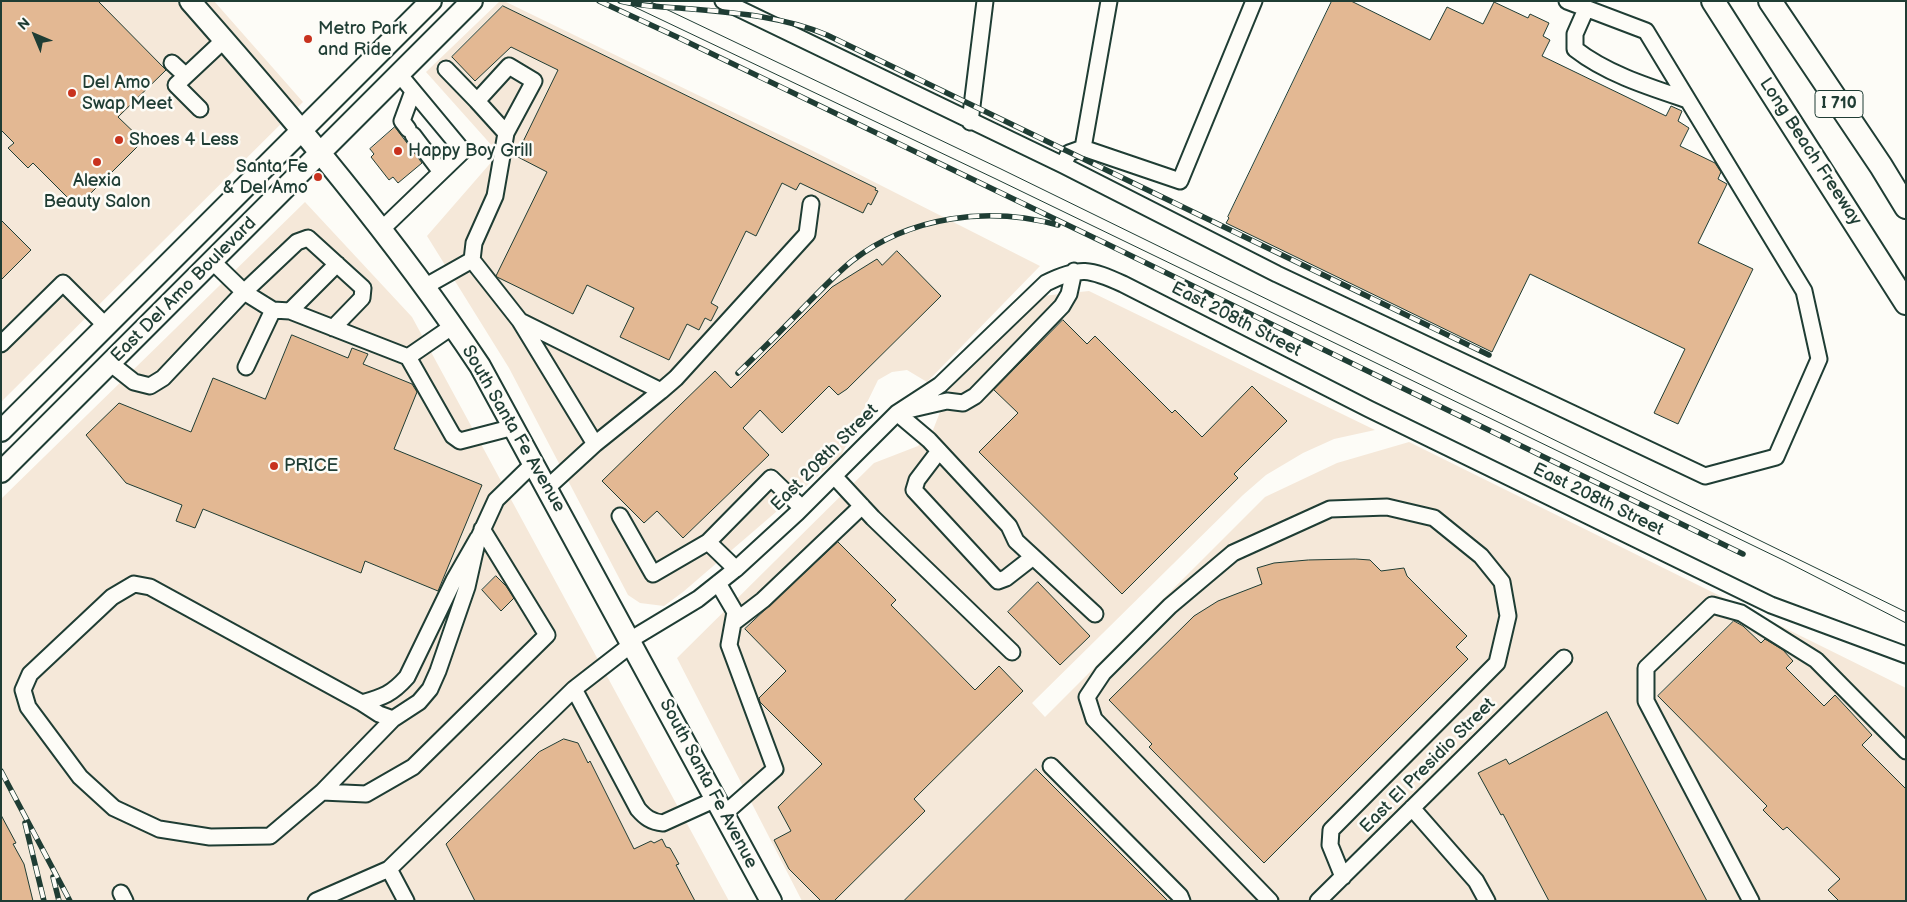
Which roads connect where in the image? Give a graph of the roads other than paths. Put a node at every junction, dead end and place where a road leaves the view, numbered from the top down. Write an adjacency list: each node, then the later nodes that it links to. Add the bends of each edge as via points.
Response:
1 (190, 1): 12 (main road, South Santa Fe Avenue)
2 (431, 1): 22 (main road, East Del Amo Boulevard)
3 (472, 1): 15 (main road, East Del Amo Boulevard)
4 (723, 1): 21 (street)
5 (985, 1): 21 (street)
6 (1109, 1): 24 (street)
7 (1254, 1): 24 (street, via 1180,182)
8 (1567, 1): 11 (street)
9 (1713, 1): 37 (highway, Long Beach Freeway / I 710)
10 (1770, 1): 29 (highway, I 710)
11 (1586, 8): 18 (street, via 1646,31); 18 (street, via 1575,34 1575,48 1589,60 1640,84)
12 (224, 40): 16 (street); 22 (main road, South Santa Fe Avenue)
13 (172, 64): 16 (street)
14 (446, 69): 19 (street)
15 (399, 74): 17 (street); 25 (main road, East Del Amo Boulevard)
16 (185, 75): 20 (street, via 176,85)
17 (413, 91): 27 (street, via 402,121); 27 (street, via 463,152)
18 (1688, 100): 26 (street, via 1804,292 1819,360 1776,457 1705,476 1277,274)
19 (477, 101): 23 (street); 23 (street, via 509,66 534,81)
20 (200, 109)
21 (970, 122): 26 (street)
22 (301, 131): 25 (main road, South Santa Fe Avenue); 41 (main road, East Del Amo Boulevard)
23 (506, 133): 31 (street, via 495,196 474,243)
24 (1083, 148): 26 (street, via 1069,153)
25 (320, 153): 30 (main road, South Santa Fe Avenue); 32 (main road, East Del Amo Boulevard)
26 (1063, 165)
27 (441, 172): 30 (street)
28 (811, 204): 48 (street, via 807,234)
29 (1906, 207)
30 (382, 229): 35 (main road, South Santa Fe Avenue)
31 (472, 260): 35 (street); 40 (street)
32 (212, 262): 36 (street); 46 (main road, East Del Amo Boulevard)
33 (337, 264): 36 (street, via 308,238 297,242); 39 (street); 43 (street, via 363,288 362,298)
34 (1074, 271): 49 (street, East 208th Street, via 1046,283 940,385); 49 (street, via 1069,294 1062,306 975,396 962,403 947,401); 70 (street, East 208th Street, via 1100,273 1369,409 1771,604)
35 (426, 286): 42 (main road, South Santa Fe Avenue)
36 (244, 292): 38 (street); 46 (street, via 163,378 150,386 134,382)
37 (1906, 303)
38 (273, 310): 39 (street); 47 (street)
39 (290, 311): 43 (street)
40 (520, 321): 48 (street); 52 (street)
41 (106, 326): 44 (street, via 63,283); 50 (main road, East Del Amo Boulevard)
42 (454, 326): 45 (street); 51 (main road, South Santa Fe Avenue)
43 (333, 328): 45 (street)
44 (1, 344)
45 (408, 357): 51 (street, via 453,436 460,441)
46 (110, 363): 55 (main road, East Del Amo Boulevard)
47 (246, 367)
48 (661, 391): 52 (street)
49 (897, 413): 53 (street); 56 (street, East 208th Street)
50 (4, 422)
51 (514, 427): 54 (main road, South Santa Fe Avenue)
52 (594, 444): 57 (street)
53 (939, 451): 63 (street, via 1009,526 1016,541); 63 (street, via 917,480 914,490 998,581)
54 (534, 463): 57 (main road, South Santa Fe Avenue); 61 (street, via 496,500)
55 (1, 472)
56 (834, 476): 58 (street); 59 (street, East 208th Street)
57 (547, 488): 68 (main road, South Santa Fe Avenue)
58 (862, 506): 67 (street, via 763,600); 69 (street)
59 (802, 508): 62 (street, via 771,478); 64 (street, East 208th Street)
60 (620, 516): 62 (street, via 653,574)
61 (480, 534): 73 (street, via 407,677 396,690); 74 (street, via 467,587 430,690 420,702); 77 (street, via 546,635 413,767 366,794)
62 (708, 542): 64 (street)
63 (1033, 556): 66 (street)
64 (736, 569): 65 (street, East 208th Street)
65 (718, 583): 67 (street, via 735,612); 68 (street, East 208th Street)
66 (1095, 614)
67 (733, 623): 78 (street, via 729,645 775,769)
68 (631, 642): 72 (street, East 208th Street); 78 (main road, South Santa Fe Avenue)
69 (1012, 652)
70 (1906, 655)
71 (1564, 658): 79 (street, East El Presidio Street)
72 (574, 689): 78 (street, via 638,809 648,819 663,823); 80 (street, East 208th Street)
73 (362, 703): 74 (street); 77 (street, via 150,587 134,584 112,598 30,674 23,690 28,707 80,777 114,808 159,829 210,836 270,836)
74 (393, 719): 77 (street)
75 (1906, 751): 90 (street, via 1816,660 1741,613 1712,605 1646,668 1646,701)
76 (1051, 766): 86 (street)
77 (322, 792)
78 (720, 806): 85 (main road, South Santa Fe Avenue)
79 (1412, 808): 81 (street, East El Presidio Street); 89 (street, via 1476,881)
80 (389, 869): 82 (street); 84 (street)
81 (1343, 877): 87 (street, via 1330,845 1331,830 1497,663 1508,616 1502,582 1481,556 1434,518 1387,507 1330,509 1233,553 1170,606 1103,673 1087,697 1094,718); 88 (street, East El Presidio Street)
82 (344, 895): 83 (street)
83 (316, 901)
84 (406, 901)
85 (771, 901)
86 (1182, 901)
87 (1270, 901)
88 (1318, 901)
89 (1487, 901)
90 (1751, 901)

